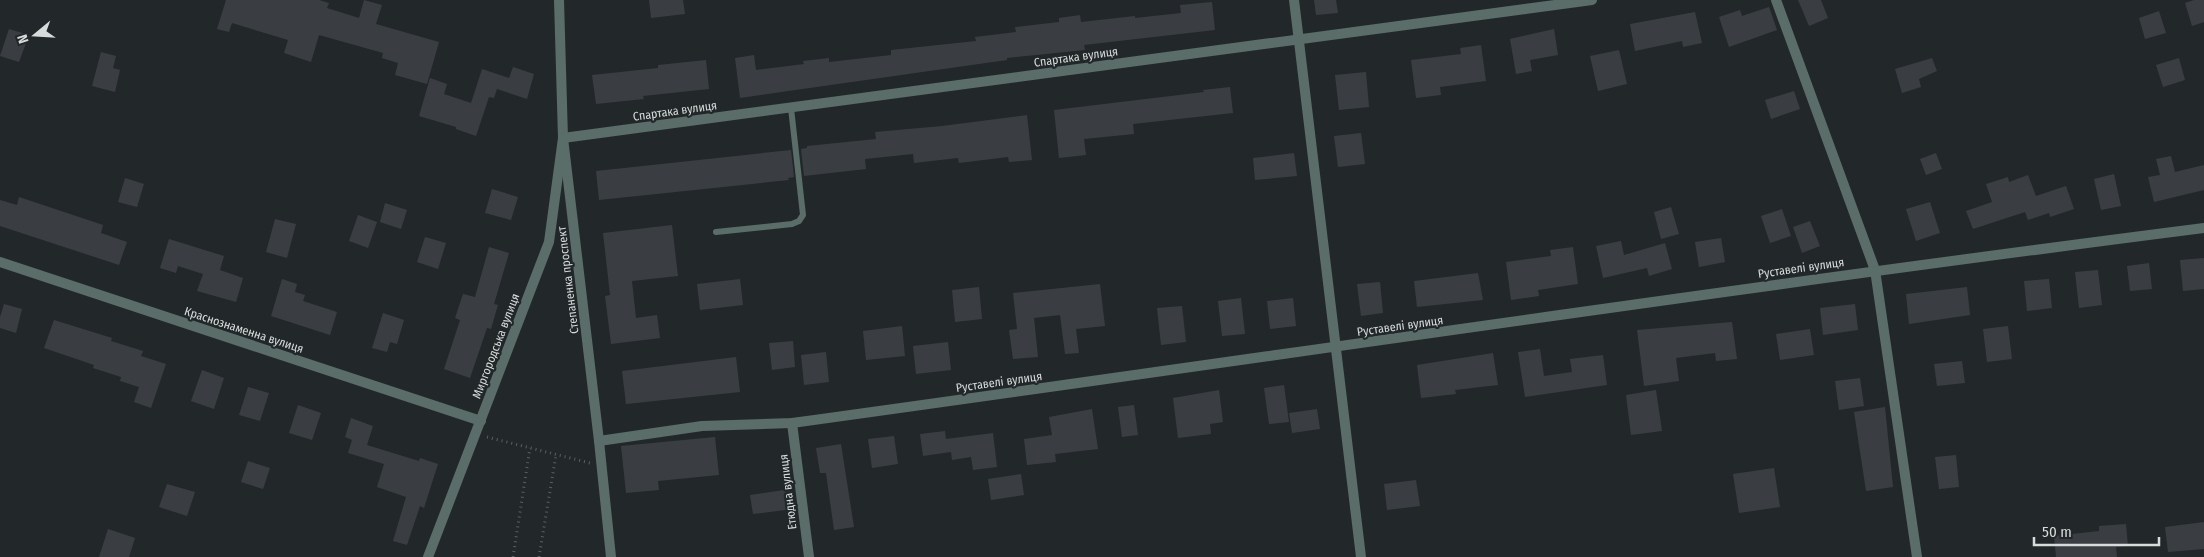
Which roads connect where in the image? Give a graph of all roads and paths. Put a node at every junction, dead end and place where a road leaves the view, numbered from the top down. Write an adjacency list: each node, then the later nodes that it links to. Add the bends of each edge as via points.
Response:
1 (560, 0): 7 (street, Степаненка проспект)
2 (1294, 0): 5 (street)
3 (1592, 0): 5 (street, Спартака вулиця)
4 (1776, 0): 11 (street)
5 (1298, 40): 6 (street, Спартака вулиця); 12 (street)
6 (791, 108): 7 (street, Спартака вулиця); 9 (lane, via 803,215 792,224)
7 (563, 138): 13 (street, Миргородська вулиця, via 549,242); 16 (street, Степаненка проспект)
8 (2204, 228): 11 (street, Руставелі вулиця)
9 (716, 232)
10 (0, 262): 13 (street, Краснознаменна вулиця)
11 (1875, 270): 12 (street, Руставелі вулиця); 26 (street)
12 (1335, 348): 14 (street, Руставелі вулиця); 25 (street)
13 (480, 421): 15 (street, Миргородська вулиця)
14 (792, 423): 16 (street, Руставелі вулиця, via 702,426); 24 (street, Етюдна вулиця)
15 (476, 434): 17 (path); 20 (street, Миргородська вулиця)
16 (599, 441): 19 (street, Степаненка проспект)
17 (530, 448): 18 (path); 21 (path)
18 (556, 455): 19 (path); 22 (path)
19 (602, 467): 23 (street, Степаненка проспект)
20 (428, 557)
21 (513, 557)
22 (539, 557)
23 (611, 557)
24 (808, 557)
25 (1360, 557)
26 (1917, 557)

